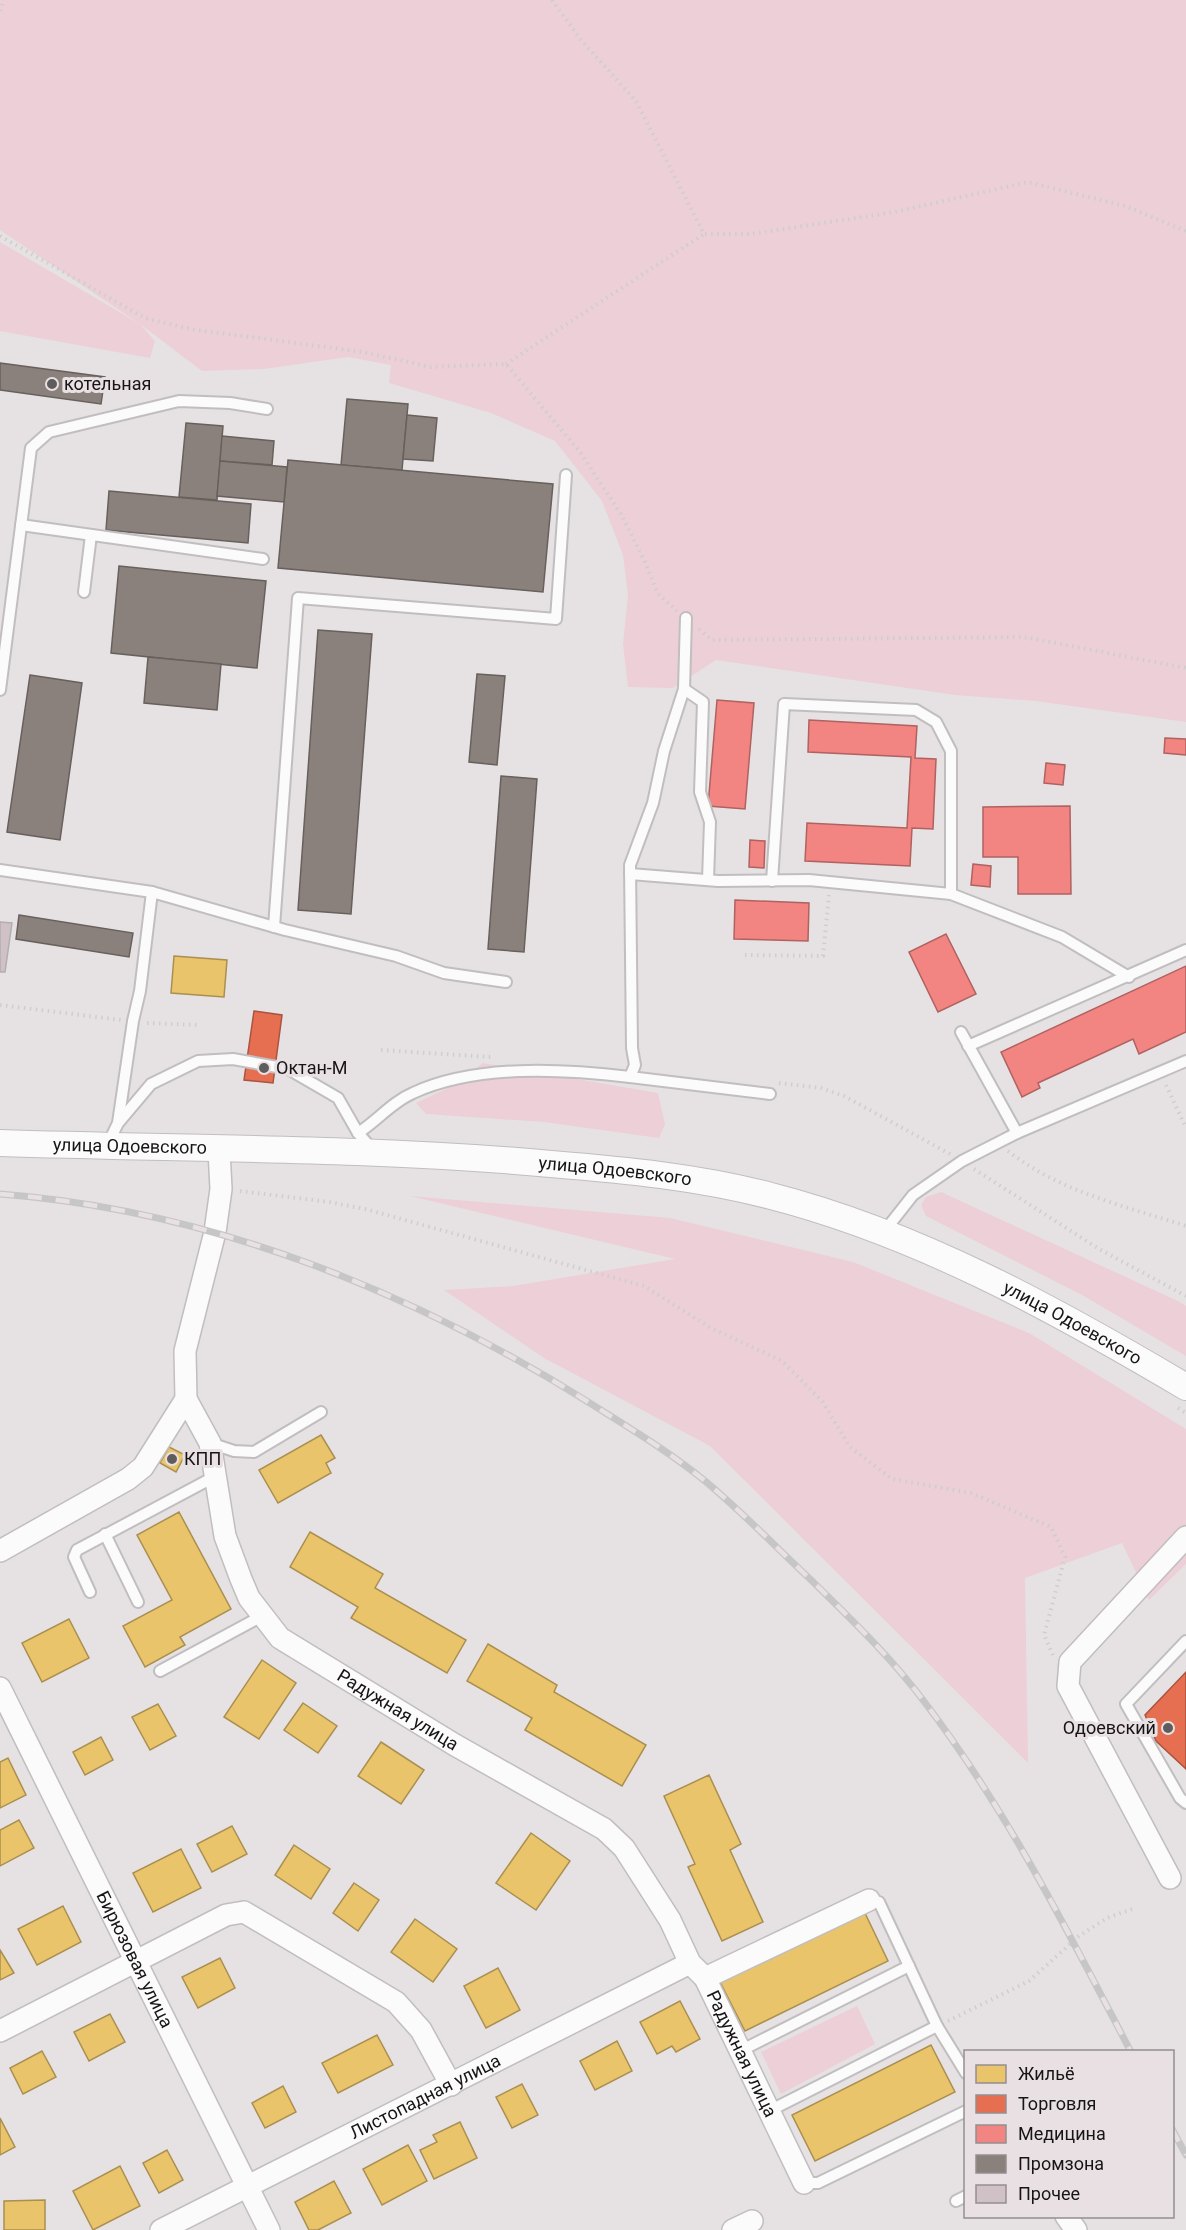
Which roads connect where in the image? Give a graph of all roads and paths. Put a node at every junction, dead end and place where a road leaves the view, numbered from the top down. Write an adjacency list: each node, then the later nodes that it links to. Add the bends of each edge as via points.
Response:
1 (4, 0): 3 (path)
2 (552, 0): 5 (path, via 636,101)
3 (0, 11)
4 (1186, 231): 5 (path, via 1125,206 1028,182 895,212 751,234)
5 (704, 234): 7 (path)
6 (0, 236): 7 (path, via 145,318 190,329 363,352 431,367)
7 (506, 364): 14 (path, via 580,452 621,514 658,594)
8 (267, 409): 10 (lane, via 179,401 49,432 31,448)
9 (566, 475): 25 (lane, via 556,619 298,598)
10 (21, 525): 11 (lane); 17 (lane)
11 (91, 535): 12 (lane); 13 (lane)
12 (263, 559)
13 (84, 592)
14 (686, 618): 15 (path, via 712,640 1024,637); 16 (lane)
15 (1186, 668)
16 (684, 689): 19 (lane); 20 (lane, via 703,702 700,792 710,822)
17 (0, 690)
18 (0, 870): 23 (lane)
19 (630, 874): 20 (lane); 39 (lane, via 635,1065)
20 (708, 880): 21 (lane)
21 (772, 881): 22 (lane); 24 (lane, via 784,704 916,710 936,722 951,751)
22 (830, 882): 24 (lane); 27 (path, via 823,956)
23 (152, 892): 25 (lane); 31 (lane)
24 (951, 894): 28 (lane, via 1062,937)
25 (274, 927): 29 (lane, via 396,956 444,974)
26 (1186, 950): 28 (lane)
27 (745, 955)
28 (1129, 977): 34 (lane)
29 (506, 982)
30 (0, 1005): 31 (path)
31 (133, 1021): 32 (path); 41 (lane)
32 (199, 1025)
33 (960, 1032): 34 (lane)
34 (968, 1046): 44 (lane)
35 (381, 1050): 36 (path)
36 (496, 1057)
37 (1186, 1061): 38 (lane)
38 (1160, 1070): 42 (path); 44 (lane)
39 (630, 1077): 40 (lane); 43 (lane, via 586,1072 495,1073 450,1078 395,1103)
40 (772, 1088): 50 (path, via 821,1088 844,1096)
41 (118, 1123): 43 (lane, via 151,1084 198,1061 233,1059 288,1069 338,1098); 47 (lane)
42 (1186, 1128)
43 (358, 1133): 49 (lane)
44 (1017, 1133): 46 (lane)
45 (0, 1143): 47 (street, улица Одоевского)
46 (998, 1144): 50 (lane); 52 (path, via 1033,1171 1075,1190)
47 (107, 1146): 48 (street, улица Одоевского)
48 (219, 1150): 49 (street, улица Одоевского); 51 (street)
49 (376, 1152): 53 (street, улица Одоевского, via 479,1157 709,1183 771,1196)
50 (962, 1161): 53 (lane, via 913,1195); 54 (path, via 1099,1249)
51 (221, 1189): 56 (street, via 215,1232 185,1352); 69 (path, via 365,1209 644,1287 711,1328 782,1361 822,1401 850,1447 892,1479 971,1493 1051,1527 1065,1557 1044,1635)
52 (1186, 1226)
53 (883, 1234): 55 (street, улица Одоевского, via 923,1248 1016,1292 1109,1342)
54 (1186, 1296)
55 (1181, 1397): 58 (path)
56 (186, 1399): 59 (street, Радужная улица); 63 (street, via 143,1467)
57 (321, 1412): 59 (lane, via 254,1452 234,1451)
58 (1186, 1413)
59 (210, 1443): 60 (street, Радужная улица)
60 (214, 1477): 61 (lane); 66 (street, Радужная улица, via 225,1536 249,1598)
61 (105, 1534): 64 (lane, via 77,1550 74,1557); 65 (lane)
62 (1186, 1537): 69 (street, via 1070,1662)
63 (0, 1551)
64 (90, 1592)
65 (138, 1602)
66 (262, 1616): 68 (lane); 76 (street, Радужная улица, via 280,1638 604,1829 624,1848 670,1920)
67 (1186, 1641): 71 (lane, via 1126,1704)
68 (160, 1671)
69 (1068, 1686): 72 (street)
70 (0, 1689): 75 (street, Бирюзовая улица)
71 (1186, 1803)
72 (1170, 1878)
73 (869, 1900): 77 (lane, via 879,1902); 78 (street)
74 (1135, 1908): 79 (path, via 1107,1918 1079,1935 1029,1981)
75 (135, 1962): 80 (street); 83 (street, via 226,1915 244,1912 396,2002 421,2030); 87 (street, Бирюзовая улица)
76 (690, 1963): 78 (street, Радужная улица); 83 (street, Листопадная улица)
77 (909, 1966): 79 (lane); 81 (lane)
78 (705, 1978): 81 (street, Радужная улица)
79 (937, 2026): 82 (lane); 84 (lane)
80 (0, 2031)
81 (740, 2051): 84 (street, Радужная улица)
82 (964, 2070)
83 (451, 2085): 87 (street, Листопадная улица)
84 (769, 2111): 86 (street, Радужная улица)
85 (964, 2111): 86 (lane, via 818,2182)
86 (804, 2183)
87 (248, 2187): 90 (street, Листопадная улица); 91 (street, Бирюзовая улица)
88 (1067, 2218): 93 (street)
89 (752, 2221): 92 (street)
90 (161, 2230)
91 (269, 2230)
92 (733, 2230)
93 (1076, 2230)

